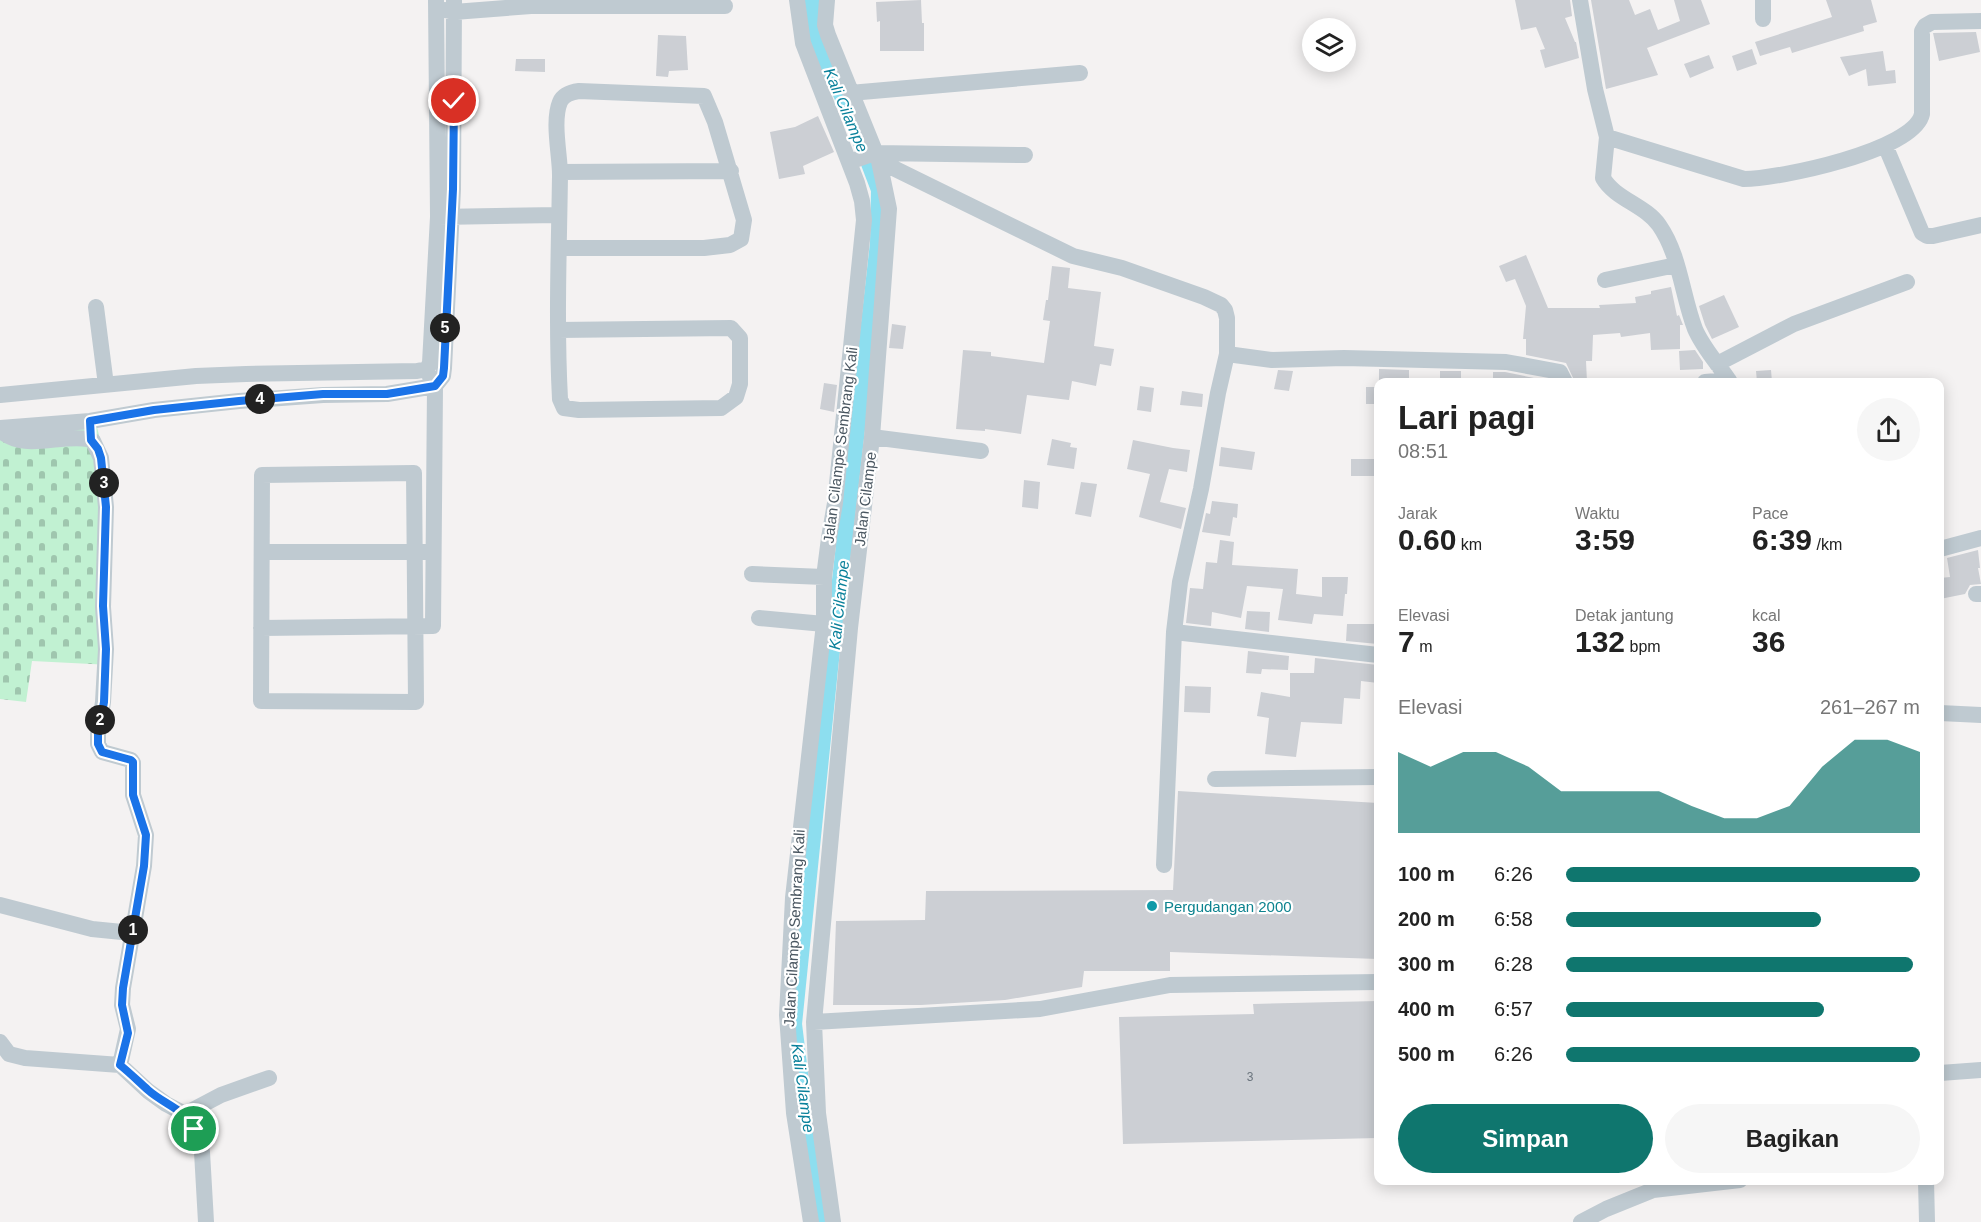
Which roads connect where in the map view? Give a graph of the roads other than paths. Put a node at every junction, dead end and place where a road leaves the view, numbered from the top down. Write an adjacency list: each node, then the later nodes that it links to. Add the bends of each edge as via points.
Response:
1 (797, 0): 16 (street, Jalan Cilampe Sembrang Kali, via 803,43)
2 (827, 0): 11 (street, Jalan Cilampe, via 825,25)
3 (1580, 0): 12 (street)
4 (1763, 0): 8 (street)
5 (436, 4): 6 (street); 20 (street)
6 (454, 6): 7 (street); 20 (street, via 453,189)
7 (725, 6)
8 (1763, 19)
9 (1981, 21): 13 (street, via 1932,22 1925,26 1920,120)
10 (1080, 73): 11 (street)
11 (850, 93): 15 (street, Jalan Cilampe)
12 (1607, 137): 13 (street, via 1744,179 1819,168); 23 (street, via 1603,178 1659,224)
13 (1885, 145): 21 (street, via 1922,233 1933,236)
14 (1026, 155): 15 (street)
15 (877, 157): 16 (street); 28 (street, via 1073,256 1122,268 1221,305 1227,318); 38 (street, Jalan Cilampe, via 889,209)
16 (849, 162): 47 (street, Jalan Cilampe Sembrang Kali, via 864,220)
17 (731, 171): 18 (street); 18 (street, via 704,96 579,91 562,99 557,115); 22 (street, via 744,220 741,239 730,244 704,248)
18 (560, 172): 19 (street)
19 (559, 215): 20 (street); 22 (street)
20 (444, 218): 30 (street); 34 (street, via 444,368)
21 (1981, 225)
22 (559, 248): 27 (street)
23 (1676, 265): 24 (street); 29 (street, via 1696,332)
24 (1605, 280)
25 (1907, 282): 29 (street, via 1794,324)
26 (96, 307): 33 (street)
27 (558, 330): 27 (street, via 731,328 740,338 740,384 736,397 721,408 568,410 560,399)
28 (1227, 354): 31 (street, via 1272,360 1506,362 1560,372); 52 (street, via 1180,582)
29 (1717, 364): 32 (street)
30 (427, 369): 33 (street, via 246,374); 34 (street)
31 (1563, 378)
32 (1727, 378)
33 (106, 385): 35 (street)
34 (435, 386): 36 (street, via 387,394 323,394 239,401); 45 (street)
35 (0, 395)
36 (90, 421): 37 (street); 39 (street)
37 (0, 429): 39 (street, via 8,437 23,441)
38 (872, 437): 40 (street); 62 (street, Jalan Cilampe, via 850,628)
39 (91, 440): 60 (street, via 101,458 106,507 106,649 98,744 102,752 133,762 133,795 146,835)
40 (981, 451)
41 (1981, 538): 42 (street)
42 (1944, 548)
43 (262, 552): 44 (street); 44 (street, via 262,475 414,473); 50 (street)
44 (415, 552): 45 (street); 51 (street)
45 (432, 552): 51 (street, via 433,626)
46 (752, 574): 47 (street)
47 (824, 577): 49 (street, Jalan Cilampe Sembrang Kali)
48 (759, 618): 49 (street)
49 (824, 624): 72 (street, Jalan Cilampe Sembrang Kali, via 793,898 787,1015 794,1113)
50 (261, 627): 51 (street); 51 (street, via 261,701 416,702)
51 (415, 627)
52 (1174, 632): 53 (street); 58 (street)
53 (1374, 655)
54 (1944, 713): 55 (street)
55 (1981, 715)
56 (1374, 777): 57 (street)
57 (1215, 779)
58 (1164, 865)
59 (0, 905): 60 (street, via 92,929)
60 (132, 933): 64 (street, via 122,1005 128,1033)
61 (1374, 982): 62 (street, via 1170,985 1040,1009)
62 (814, 1022): 73 (street, Jalan Cilampe, via 818,1113)
63 (0, 1042): 64 (street, via 9,1054 25,1058)
64 (120, 1065): 68 (street, via 148,1091)
65 (1981, 1070): 66 (street)
66 (1944, 1072)
67 (269, 1078): 68 (street, via 221,1095)
68 (185, 1114): 71 (street, via 202,1152)
69 (1695, 1185): 74 (street, via 1653,1190)
70 (1926, 1185): 75 (street)
71 (206, 1222)
72 (811, 1222)
73 (833, 1222)
74 (1581, 1222)
75 (1927, 1222)

